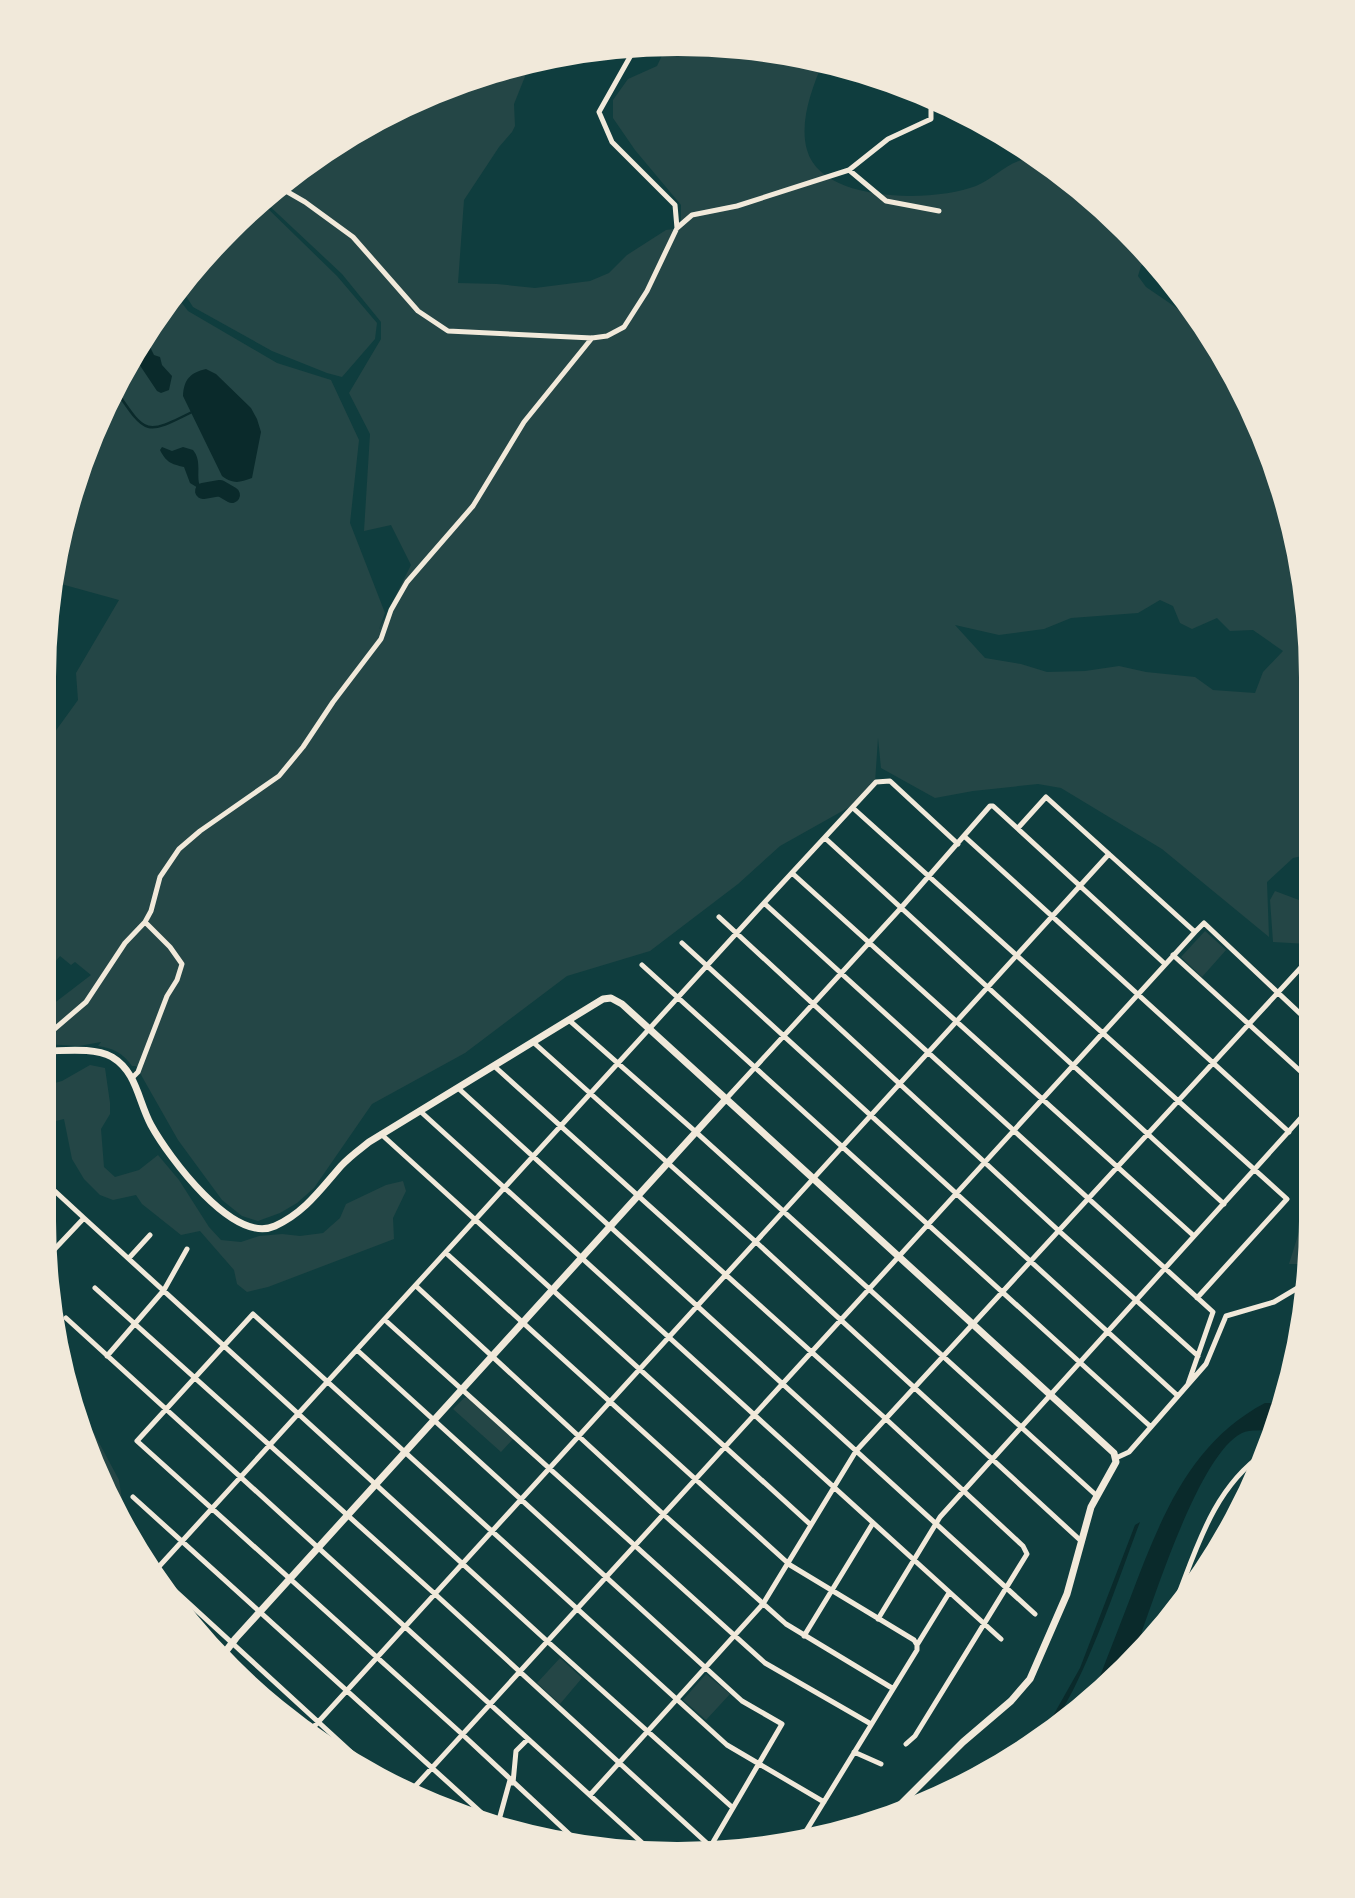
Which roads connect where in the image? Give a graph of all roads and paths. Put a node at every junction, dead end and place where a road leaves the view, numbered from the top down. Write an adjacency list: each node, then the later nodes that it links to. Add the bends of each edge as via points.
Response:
1 (630, 58): 6 (street, via 599,112 612,142 675,205)
2 (931, 110): 3 (street, via 931,119 888,139)
3 (849, 170): 5 (street, via 886,201); 6 (street, via 737,206 692,215)
4 (289, 193): 7 (street, via 353,237 418,311 448,331)
5 (939, 211)
6 (677, 229): 7 (street, via 624,327)
7 (592, 338): 21 (street, via 524,422 473,506 407,582 381,639 303,747 279,776 179,849 160,877)
8 (853, 808): 11 (street); 12 (street, via 876,782 890,781); 15 (street)
9 (1018, 828): 10 (street, via 990,806); 13 (street, via 1046,797); 16 (street)
10 (964, 836): 12 (street); 20 (street)
11 (825, 838): 14 (street); 18 (street)
12 (958, 844): 15 (street)
13 (1109, 854): 16 (street); 22 (street)
14 (792, 873): 17 (street); 24 (street)
15 (930, 875): 18 (street); 26 (street)
16 (1081, 885): 20 (street); 28 (street)
17 (764, 903): 23 (street); 32 (street)
18 (900, 909): 24 (street); 33 (street)
19 (719, 917): 23 (street)
20 (1052, 917): 26 (street); 35 (street)
21 (145, 922): 42 (street, via 125,943 86,1002); 55 (street, via 182,964)
22 (1195, 932): 27 (street); 34 (street, via 1204,923)
23 (736, 934): 30 (street); 37 (street)
24 (870, 942): 32 (street); 40 (street)
25 (682, 943): 30 (street)
26 (1017, 955): 33 (street); 44 (street)
27 (1173, 955): 28 (street); 41 (street)
28 (1165, 964): 35 (street)
29 (642, 965): 36 (street)
30 (708, 966): 36 (street); 45 (street)
31 (1299, 970): 34 (street)
32 (841, 974): 37 (street); 48 (street)
33 (987, 988): 40 (street); 52 (street)
34 (1278, 992): 38 (street); 41 (street)
35 (1136, 995): 44 (street); 49 (street)
36 (679, 997): 43 (street); 53 (street)
37 (812, 1005): 45 (street); 56 (street)
38 (1299, 1012)
39 (569, 1020): 43 (street, via 611,998); 46 (street); 50 (street)
40 (957, 1021): 48 (street); 59 (street)
41 (1249, 1023): 49 (street); 54 (street)
42 (56, 1028)
43 (650, 1030): 50 (street); 60 (street)
44 (1103, 1032): 52 (street); 61 (street)
45 (784, 1035): 53 (street); 63 (street)
46 (533, 1042): 51 (street); 58 (street)
47 (56, 1051): 55 (street, via 110,1056)
48 (928, 1053): 56 (street); 66 (street)
49 (1212, 1063): 61 (street); 68 (street)
50 (618, 1064): 58 (street); 67 (street)
51 (494, 1066): 57 (street); 65 (street)
52 (1072, 1066): 59 (street); 70 (street)
53 (755, 1067): 60 (street); 71 (street)
54 (1299, 1070)
55 (132, 1078): 69 (street, via 162,1145 231,1219 249,1227 271,1228 291,1218 343,1164)
56 (900, 1083): 63 (street); 73 (street)
57 (458, 1088): 62 (street); 72 (street)
58 (591, 1094): 65 (street); 74 (street)
59 (1041, 1099): 66 (street); 75 (street)
60 (725, 1100): 67 (street); 77 (street)
61 (1177, 1101): 70 (street); 76 (street)
62 (420, 1111): 69 (street); 78 (street)
63 (871, 1115): 71 (street); 80 (street)
64 (1299, 1120): 68 (street)
65 (561, 1126): 72 (street); 81 (street)
66 (1012, 1130): 73 (street); 82 (street)
67 (696, 1132): 74 (street); 84 (street)
68 (1289, 1132): 76 (street)
69 (381, 1134): 86 (street)
70 (1147, 1134): 75 (street); 83 (street)
71 (842, 1147): 77 (street); 87 (street)
72 (534, 1157): 78 (street); 88 (street)
73 (984, 1161): 80 (street); 89 (street)
74 (667, 1164): 81 (street); 92 (street)
75 (1116, 1168): 82 (street); 91 (street)
76 (1255, 1170): 83 (street); 109 (street, via 1287,1199)
77 (813, 1179): 84 (street); 96 (street)
78 (506, 1188): 86 (street); 98 (street)
79 (56, 1192): 85 (street)
80 (956, 1192): 87 (street); 99 (street)
81 (638, 1195): 88 (street); 101 (street)
82 (1088, 1199): 89 (street); 100 (street)
83 (1224, 1203): 91 (street)
84 (783, 1213): 92 (street); 107 (street)
85 (84, 1217): 93 (street); 97 (street)
86 (475, 1221): 95 (street); 106 (street)
87 (926, 1225): 96 (street); 108 (street)
88 (610, 1227): 98 (street); 111 (street)
89 (1059, 1231): 99 (street); 110 (street)
90 (150, 1235): 97 (street)
91 (1194, 1236): 100 (street)
92 (756, 1242): 101 (street); 113 (street)
93 (57, 1247)
94 (187, 1249): 105 (street)
95 (446, 1253): 102 (street); 115 (street)
96 (898, 1256): 107 (street); 117 (street)
97 (129, 1258): 105 (street)
98 (582, 1258): 106 (street); 119 (street)
99 (1031, 1261): 108 (street); 118 (street)
100 (1164, 1269): 109 (street); 110 (street)
101 (726, 1275): 111 (street); 122 (street)
102 (416, 1286): 114 (street); 124 (street)
103 (95, 1289): 116 (street)
104 (1295, 1289): 132 (street, via 1274,1302 1226,1316 1206,1364)
105 (164, 1290): 116 (street); 120 (street)
106 (552, 1290): 115 (street); 128 (street)
107 (867, 1290): 113 (street); 126 (street)
108 (1002, 1293): 117 (street); 127 (street)
109 (1197, 1298): 125 (street, via 1213,1312)
110 (1136, 1300): 118 (street); 125 (street)
111 (697, 1306): 119 (street); 131 (street)
112 (66, 1318): 123 (street)
113 (840, 1319): 122 (street); 133 (street)
114 (385, 1320): 121 (street); 134 (street)
115 (522, 1323): 124 (street); 137 (street)
116 (135, 1324): 123 (street); 129 (street)
117 (972, 1325): 126 (street); 135 (street)
118 (1107, 1331): 127 (street); 136 (street)
119 (669, 1337): 128 (street); 139 (street)
120 (224, 1345): 129 (street); 130 (street, via 253,1314); 140 (street)
121 (357, 1350): 130 (street); 142 (street)
122 (811, 1351): 131 (street); 141 (street)
123 (107, 1356): 138 (street)
124 (493, 1356): 134 (street); 145 (street)
125 (1198, 1356): 132 (street)
126 (943, 1357): 133 (street); 144 (street)
127 (1078, 1362): 135 (street); 143 (street)
128 (640, 1370): 137 (street); 147 (street)
129 (195, 1377): 138 (street); 146 (street)
130 (328, 1382): 140 (street); 149 (street)
131 (782, 1383): 139 (street); 148 (street)
132 (1188, 1384): 136 (street)
133 (915, 1388): 141 (street); 151 (street)
134 (463, 1389): 142 (street); 153 (street)
135 (1049, 1395): 144 (street); 150 (street)
136 (1178, 1396): 143 (street)
137 (610, 1402): 145 (street); 155 (street)
138 (166, 1410): 154 (street); 162 (street, via 137,1441)
139 (755, 1413): 147 (street); 157 (street)
140 (299, 1414): 146 (street); 156 (street)
141 (886, 1419): 148 (street); 158 (street)
142 (434, 1420): 149 (street); 161 (street)
143 (1151, 1427): 150 (street, via 1129,1452)
144 (1019, 1428): 151 (street); 159 (street)
145 (579, 1435): 153 (street); 163 (street)
146 (269, 1446): 154 (street); 164 (street)
147 (724, 1446): 155 (street); 167 (street)
148 (856, 1451): 157 (street); 166 (street)
149 (405, 1452): 156 (street); 168 (street)
150 (1116, 1458): 159 (street)
151 (991, 1459): 158 (street); 169 (street)
152 (1249, 1464): 179 (street, via 1203,1528)
153 (550, 1468): 161 (street); 171 (street)
154 (241, 1478): 162 (street); 172 (street)
155 (695, 1479): 163 (street); 174 (street)
156 (376, 1485): 164 (street); 175 (street)
157 (834, 1488): 165 (street); 167 (street)
158 (963, 1491): 166 (street); 180 (street, via 1027,1554)
159 (1097, 1496): 169 (street)
160 (134, 1497): 170 (street)
161 (522, 1499): 168 (street); 177 (street)
162 (212, 1509): 170 (street); 178 (street)
163 (663, 1514): 171 (street); 185 (street)
164 (347, 1516): 172 (street); 183 (street)
165 (873, 1523): 173 (street); 181 (street)
166 (935, 1523): 173 (street); 180 (street)
167 (811, 1525): 174 (street)
168 (492, 1532): 175 (street); 186 (street)
169 (1080, 1540): 222 (street, via 1064,1602 1030,1679)
170 (183, 1541): 176 (street); 187 (street)
171 (634, 1545): 177 (street); 192 (street)
172 (318, 1548): 178 (street); 191 (street)
173 (913, 1560): 182 (street); 189 (street)
174 (788, 1563): 181 (street); 185 (street)
175 (463, 1564): 183 (street); 195 (street)
176 (161, 1566)
177 (607, 1576): 186 (street); 200 (street)
178 (290, 1579): 187 (street); 199 (street)
179 (1184, 1580)
180 (1007, 1589): 188 (street); 190 (street)
181 (832, 1591): 189 (street); 193 (street)
182 (949, 1592): 190 (street); 197 (street)
183 (435, 1594): 191 (street); 201 (street)
184 (183, 1598): 196 (street)
185 (763, 1604): 192 (street); 193 (street)
186 (576, 1609): 195 (street); 204 (street)
187 (261, 1611): 196 (street); 203 (street)
188 (1035, 1614)
189 (878, 1619): 197 (street)
190 (985, 1625): 194 (street); 213 (street)
191 (405, 1627): 199 (street); 205 (street)
192 (733, 1636): 200 (street); 207 (street, via 765,1663)
193 (804, 1636): 202 (street)
194 (1001, 1639)
195 (547, 1641): 201 (street); 209 (street)
196 (232, 1643): 198 (street); 206 (street)
197 (917, 1645): 202 (street)
198 (228, 1649)
199 (377, 1658): 203 (street); 210 (street)
200 (705, 1668): 204 (street); 217 (street, via 742,1701 782,1724)
201 (519, 1671): 205 (street); 215 (street)
202 (892, 1688): 207 (street)
203 (348, 1690): 206 (street); 218 (street)
204 (676, 1699): 209 (street); 217 (street, via 727,1745)
205 (489, 1704): 210 (street); 211 (street)
206 (318, 1722): 208 (street); 212 (street)
207 (871, 1724): 214 (street)
208 (315, 1725)
209 (647, 1732): 215 (street); 224 (street)
210 (462, 1734): 218 (street); 219 (street)
211 (528, 1739): 219 (street, via 516,1751); 221 (street)
212 (340, 1742)
213 (906, 1744)
214 (854, 1752): 216 (street); 223 (street)
215 (619, 1763): 221 (street); 230 (street)
216 (881, 1764)
217 (760, 1765): 223 (street); 224 (street)
218 (432, 1767): 220 (street); 225 (street)
219 (511, 1782): 226 (street); 228 (street)
220 (417, 1784)
221 (590, 1795): 229 (street)
222 (907, 1798)
223 (824, 1802): 227 (street)
224 (733, 1808): 231 (street)
225 (477, 1809)
226 (500, 1816)
227 (808, 1828)
228 (566, 1832)
229 (640, 1841)
230 (703, 1841)
231 (713, 1841)

